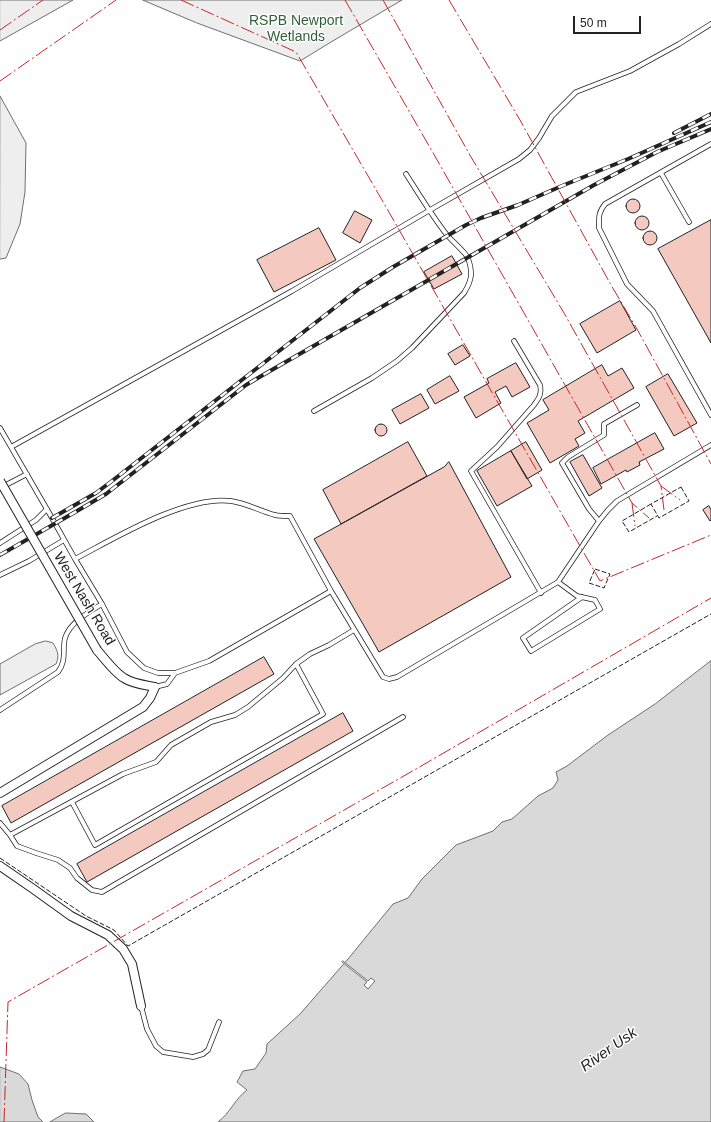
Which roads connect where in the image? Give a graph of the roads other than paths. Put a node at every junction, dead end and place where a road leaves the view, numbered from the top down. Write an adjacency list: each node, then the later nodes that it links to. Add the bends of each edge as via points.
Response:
1 (711, 24): 5 (lane, via 630,71 576,92 552,116 530,150 519,159)
2 (711, 144): 3 (lane)
3 (661, 172): 6 (lane); 10 (lane, via 605,204 600,211 599,228 627,284 653,311)
4 (406, 174): 5 (lane)
5 (430, 210): 9 (lane, via 448,236 468,257 470,284 397,361); 13 (lane, via 292,291)
6 (689, 222)
7 (514, 341): 25 (lane, via 540,385 540,398 471,471)
8 (637, 405): 18 (lane, via 604,424 604,435 562,463)
9 (314, 411)
10 (711, 413)
11 (0, 428): 13 (lane)
12 (711, 445): 18 (lane, via 617,501)
13 (11, 447): 14 (lane)
14 (27, 474): 16 (lane); 17 (lane)
15 (0, 482): 31 (street, West Nash Road, bridge, via 97,650 124,678)
16 (0, 488)
17 (47, 509): 19 (lane); 20 (lane, via 36,520)
18 (599, 521): 23 (lane)
19 (64, 540): 21 (lane); 22 (lane)
20 (0, 543)
21 (74, 558): 24 (lane, via 184,507 214,500 231,501 276,515 290,516); 27 (lane)
22 (0, 575)
23 (558, 582): 25 (lane); 26 (lane)
24 (331, 591): 28 (lane); 30 (lane, via 209,661)
25 (541, 592): 28 (lane, via 397,677 389,679 383,676)
26 (582, 597): 26 (lane, via 595,600 600,609 531,651 523,638)
27 (102, 604): 30 (lane, via 127,652 144,668 158,673); 32 (lane, via 75,623 67,633 64,660 58,672)
28 (354, 630): 29 (lane)
29 (296, 664): 35 (lane, via 248,707 235,715 211,722 171,745 156,762 123,774); 35 (lane, via 323,714 95,845)
30 (175, 674): 31 (lane, via 167,684)
31 (155, 687): 34 (street, via 143,707)
32 (0, 710)
33 (403, 717): 37 (lane, via 102,892 92,890 58,860 17,846)
34 (0, 793)
35 (72, 802): 37 (lane)
36 (0, 823): 37 (lane)
37 (10, 835)
38 (0, 866): 39 (street, via 71,916 108,935 123,949 132,964)
39 (141, 1006): 40 (lane, via 147,1029 156,1046 163,1052 193,1057 204,1054)
40 (219, 1022)

